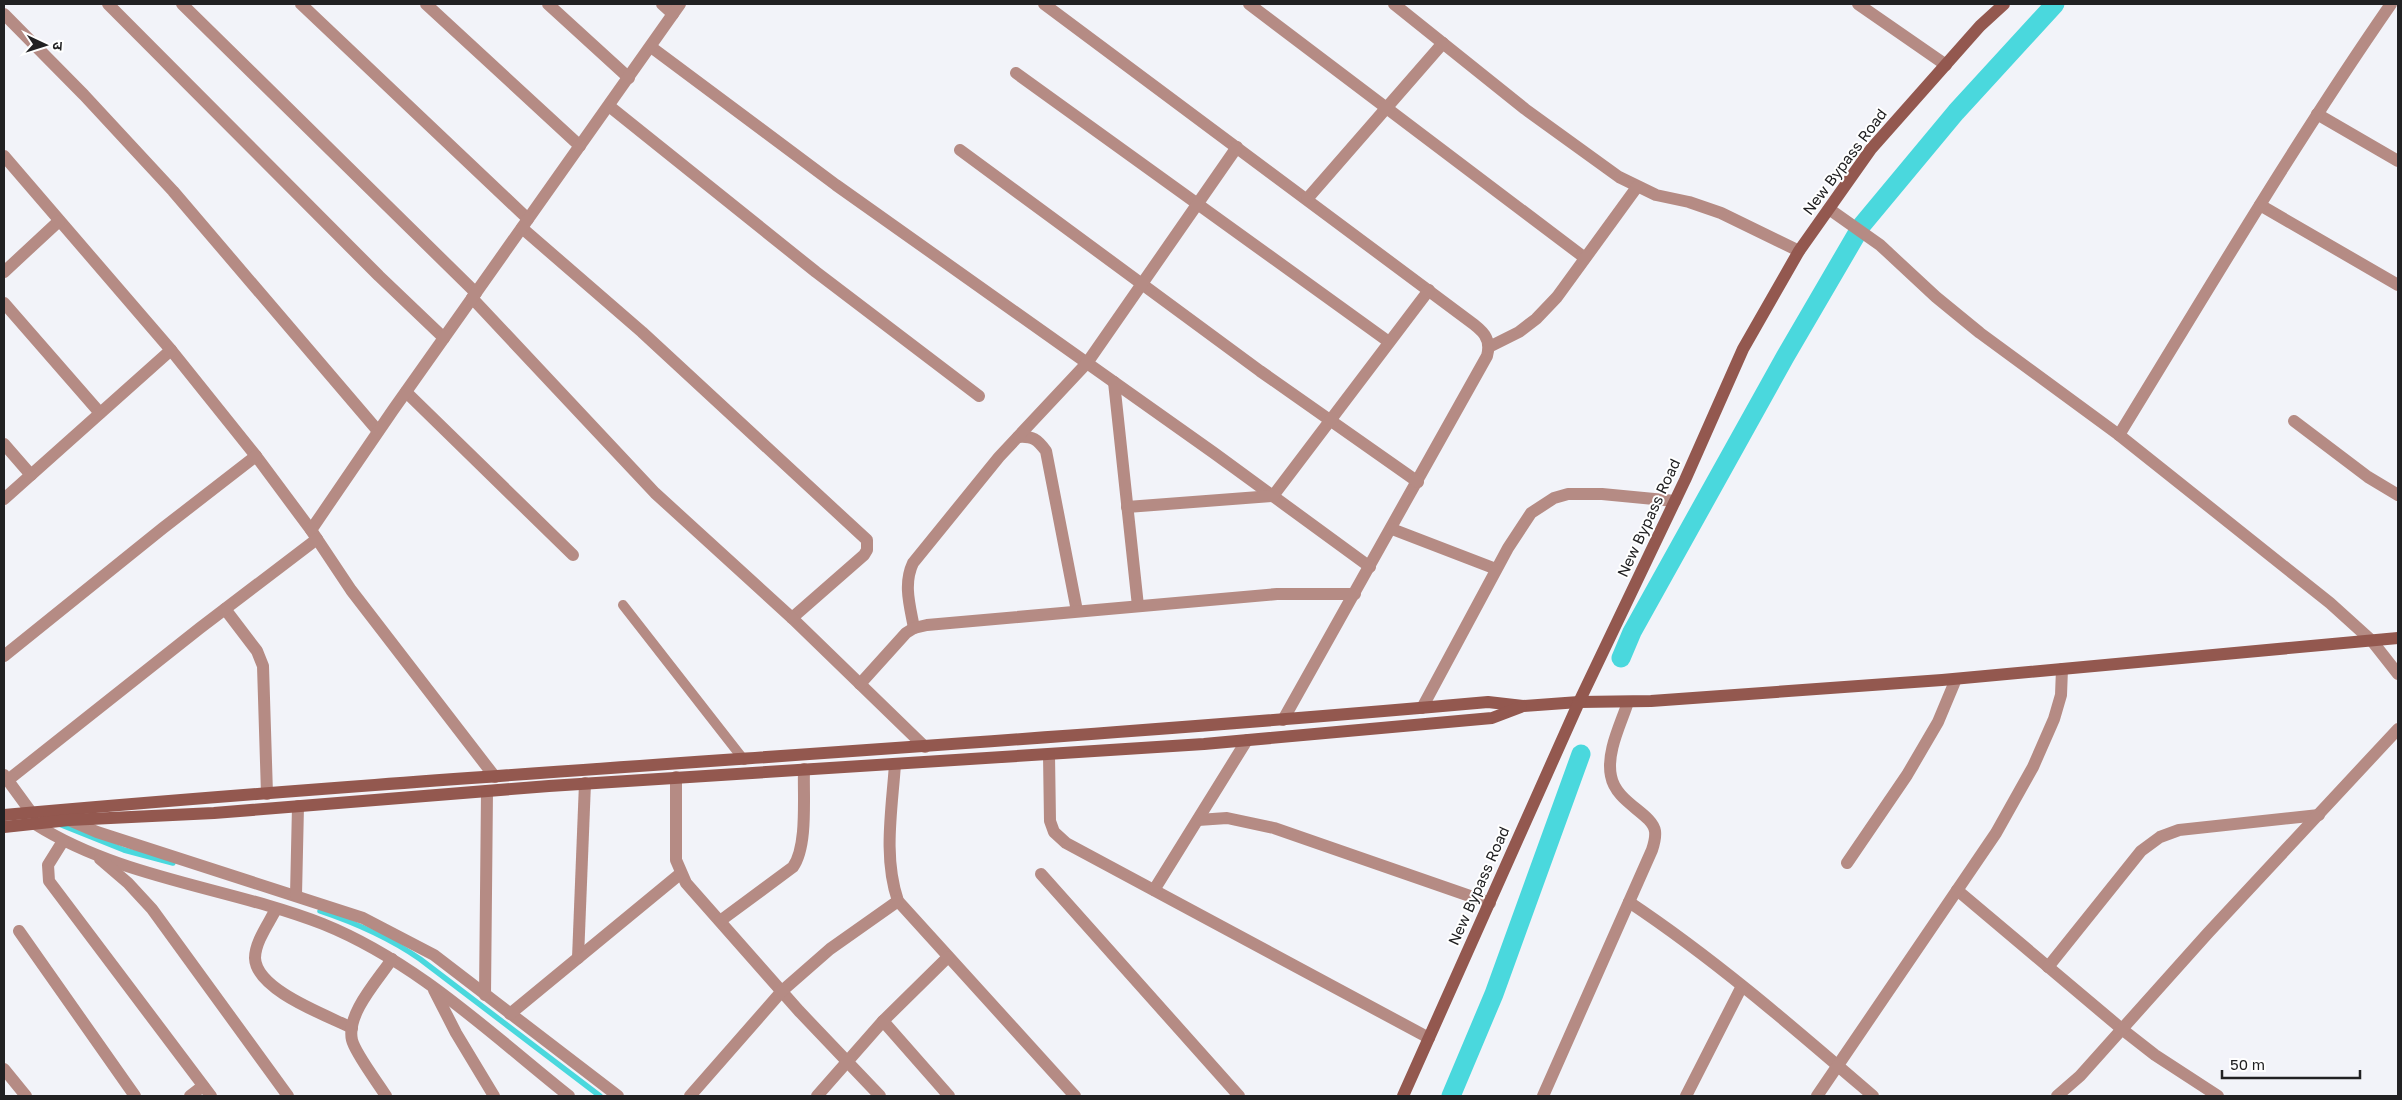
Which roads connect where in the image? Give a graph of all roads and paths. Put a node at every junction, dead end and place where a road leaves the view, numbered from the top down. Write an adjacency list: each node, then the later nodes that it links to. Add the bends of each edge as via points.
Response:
1 (108, 4): 43 (street)
2 (182, 4): 41 (street)
3 (301, 4): 34 (street)
4 (426, 4): 23 (street)
5 (548, 4): 19 (street)
6 (662, 4): 13 (street)
7 (1044, 4): 24 (street)
8 (1249, 4): 21 (street)
9 (1394, 4): 15 (street)
10 (1858, 4): 17 (street)
11 (2004, 4): 17 (street, New Bypass Road)
12 (2391, 4): 22 (street)
13 (677, 9): 16 (street)
14 (4, 14): 54 (street, via 173,191)
15 (1443, 43): 21 (street); 28 (street, via 1595,162)
16 (651, 47): 19 (street); 47 (street, via 836,185)
17 (1946, 65): 32 (street, New Bypass Road, via 1871,149)
18 (1016, 73): 30 (street)
19 (629, 78): 20 (street)
20 (609, 106): 23 (street); 50 (street, via 816,272)
21 (1387, 106): 29 (street); 36 (street)
22 (2317, 114): 27 (street); 31 (street)
23 (580, 146): 34 (street)
24 (1237, 147): 29 (street); 30 (street)
25 (960, 150): 38 (street)
26 (4, 156): 33 (street)
27 (2398, 160)
28 (1637, 187): 35 (street, via 1721,213); 36 (street)
29 (1307, 199): 40 (street)
30 (1198, 204): 38 (street); 44 (street)
31 (2260, 205): 39 (street); 55 (street)
32 (1829, 209): 35 (street, New Bypass Road); 55 (street, via 1887,251 1980,333)
33 (60, 221): 37 (street); 46 (street)
34 (525, 224): 41 (street); 76 (street, via 867,540 864,555)
35 (1799, 250): 64 (street, New Bypass Road, via 1743,349)
36 (1585, 258): 45 (street, via 1557,297 1536,319)
37 (4, 272)
38 (1142, 284): 47 (street); 52 (street)
39 (2398, 285)
40 (1428, 290): 44 (street); 45 (street, via 1480,329 1487,337)
41 (474, 296): 43 (street); 76 (street, via 656,493)
42 (4, 303): 51 (street)
43 (444, 338): 49 (street)
44 (1390, 342): 52 (street)
45 (1489, 347): 60 (street)
46 (171, 350): 51 (street); 58 (street)
47 (1087, 363): 48 (street); 56 (street)
48 (1114, 382): 62 (street); 65 (street)
49 (406, 392): 54 (street); 68 (street)
50 (979, 396)
51 (100, 413): 59 (street)
52 (1329, 420): 60 (street); 62 (street)
53 (2294, 422): 61 (street, via 2368,477)
54 (378, 431): 67 (street)
55 (2119, 435): 79 (street, via 2330,603)
56 (1018, 437): 75 (street, via 1029,436 1038,440 1046,451); 77 (street, via 998,457 913,563 907,586)
57 (4, 444): 59 (street)
58 (256, 456): 67 (street); 80 (street)
59 (31, 475): 63 (street)
60 (1418, 482): 66 (street)
61 (2398, 495)
62 (1273, 496): 65 (street); 69 (street)
63 (4, 499)
64 (1675, 500): 70 (street, via 1602,494 1568,494 1554,498 1532,513 1522,525); 85 (street, New Bypass Road)
65 (1127, 507): 73 (street)
66 (1392, 529): 69 (street); 70 (street)
67 (314, 535): 74 (street); 97 (street, via 351,590)
68 (573, 555)
69 (1370, 567): 71 (street)
70 (1496, 569): 88 (street)
71 (1355, 594): 73 (street, via 1277,594); 89 (street)
72 (623, 605): 94 (lane)
73 (1138, 606): 75 (street)
74 (225, 609): 99 (street); 102 (street, via 257,651 262,666)
75 (1077, 611): 77 (street)
76 (792, 618): 84 (street)
77 (914, 628): 84 (street)
78 (2398, 638): 79 (street)
79 (2372, 641): 81 (street); 82 (street)
80 (4, 656)
81 (2062, 669): 83 (street); 116 (street, via 2061,695 2054,719 2032,767 1996,833)
82 (2398, 674)
83 (1956, 678): 86 (street); 112 (street, via 1938,722 1907,775)
84 (860, 684): 92 (street)
85 (1579, 702): 86 (street); 87 (street); 120 (street, New Bypass Road)
86 (1628, 702): 119 (street, via 1611,754 1611,778 1623,799 1655,830 1652,850)
87 (1523, 706): 88 (street, via 1488,702); 91 (street, via 1492,718)
88 (1422, 708): 89 (street)
89 (1283, 720): 92 (street)
90 (2398, 729): 105 (street)
91 (1247, 740): 93 (street); 108 (street)
92 (925, 747): 94 (street)
93 (1050, 755): 95 (street); 115 (street, via 1050,821 1054,832 1066,843)
94 (744, 760): 97 (street)
95 (895, 764): 96 (street); 118 (street, via 890,871)
96 (804, 769): 98 (street); 122 (street, via 798,860)
97 (494, 777): 102 (street)
98 (676, 778): 100 (street); 113 (street, via 676,860)
99 (5, 782): 106 (street, via 18,794)
100 (585, 783): 101 (street); 125 (street)
101 (487, 791): 103 (street); 131 (street)
102 (267, 794): 106 (street)
103 (298, 806): 107 (street); 117 (street)
104 (4, 815): 106 (street)
105 (2319, 815): 127 (street, via 2179,830 2160,837 2141,851); 135 (street, via 2208,933)
106 (33, 818): 107 (street); 109 (street); 110 (street)
107 (69, 820): 117 (street, via 97,832)
108 (1198, 820): 115 (street); 120 (street, via 1227,818 1274,828)
109 (4, 827)
110 (63, 841): 111 (street); 140 (street, via 48,866 49,881)
111 (97, 856): 121 (street); 144 (street, via 152,909)
112 (1846, 863)
113 (680, 874): 122 (street); 125 (street)
114 (1041, 874): 154 (street)
115 (1154, 890): 136 (street)
116 (1957, 890): 127 (street); 138 (street)
117 (296, 895): 131 (street, via 364,918 401,936 434,955)
118 (898, 901): 124 (street); 130 (street, via 830,949)
119 (1629, 902): 128 (street, via 1676,933); 156 (street)
120 (1490, 903): 136 (street, New Bypass Road)
121 (276, 909): 126 (street, via 362,941); 134 (street, via 257,947 255,959 261,973 275,990)
122 (720, 921): 130 (street)
123 (19, 931): 142 (street)
124 (948, 957): 133 (street); 153 (street)
125 (578, 958): 132 (street)
126 (392, 960): 129 (street); 134 (street, via 359,1006)
127 (2048, 967): 135 (street)
128 (1742, 986): 138 (street); 157 (street)
129 (433, 988): 146 (street); 147 (street)
130 (782, 991): 137 (street); 149 (street)
131 (485, 995): 132 (street)
132 (510, 1014): 148 (street)
133 (883, 1021): 137 (street); 152 (street)
134 (352, 1028): 145 (street, via 352,1041)
135 (2123, 1030): 160 (street); 161 (street)
136 (1429, 1038): 155 (street, New Bypass Road)
137 (848, 1061): 150 (street); 151 (street)
138 (1838, 1066): 158 (street); 159 (street)
139 (4, 1069): 141 (street)
140 (207, 1091): 143 (street)
141 (26, 1096)
142 (135, 1096)
143 (190, 1096)
144 (288, 1096)
145 (386, 1096)
146 (494, 1096)
147 (569, 1096)
148 (618, 1096)
149 (690, 1096)
150 (819, 1096)
151 (880, 1096)
152 (950, 1096)
153 (1075, 1096)
154 (1239, 1096)
155 (1403, 1096)
156 (1542, 1096)
157 (1686, 1096)
158 (1817, 1096)
159 (1873, 1096)
160 (2057, 1096)
161 (2218, 1096)

